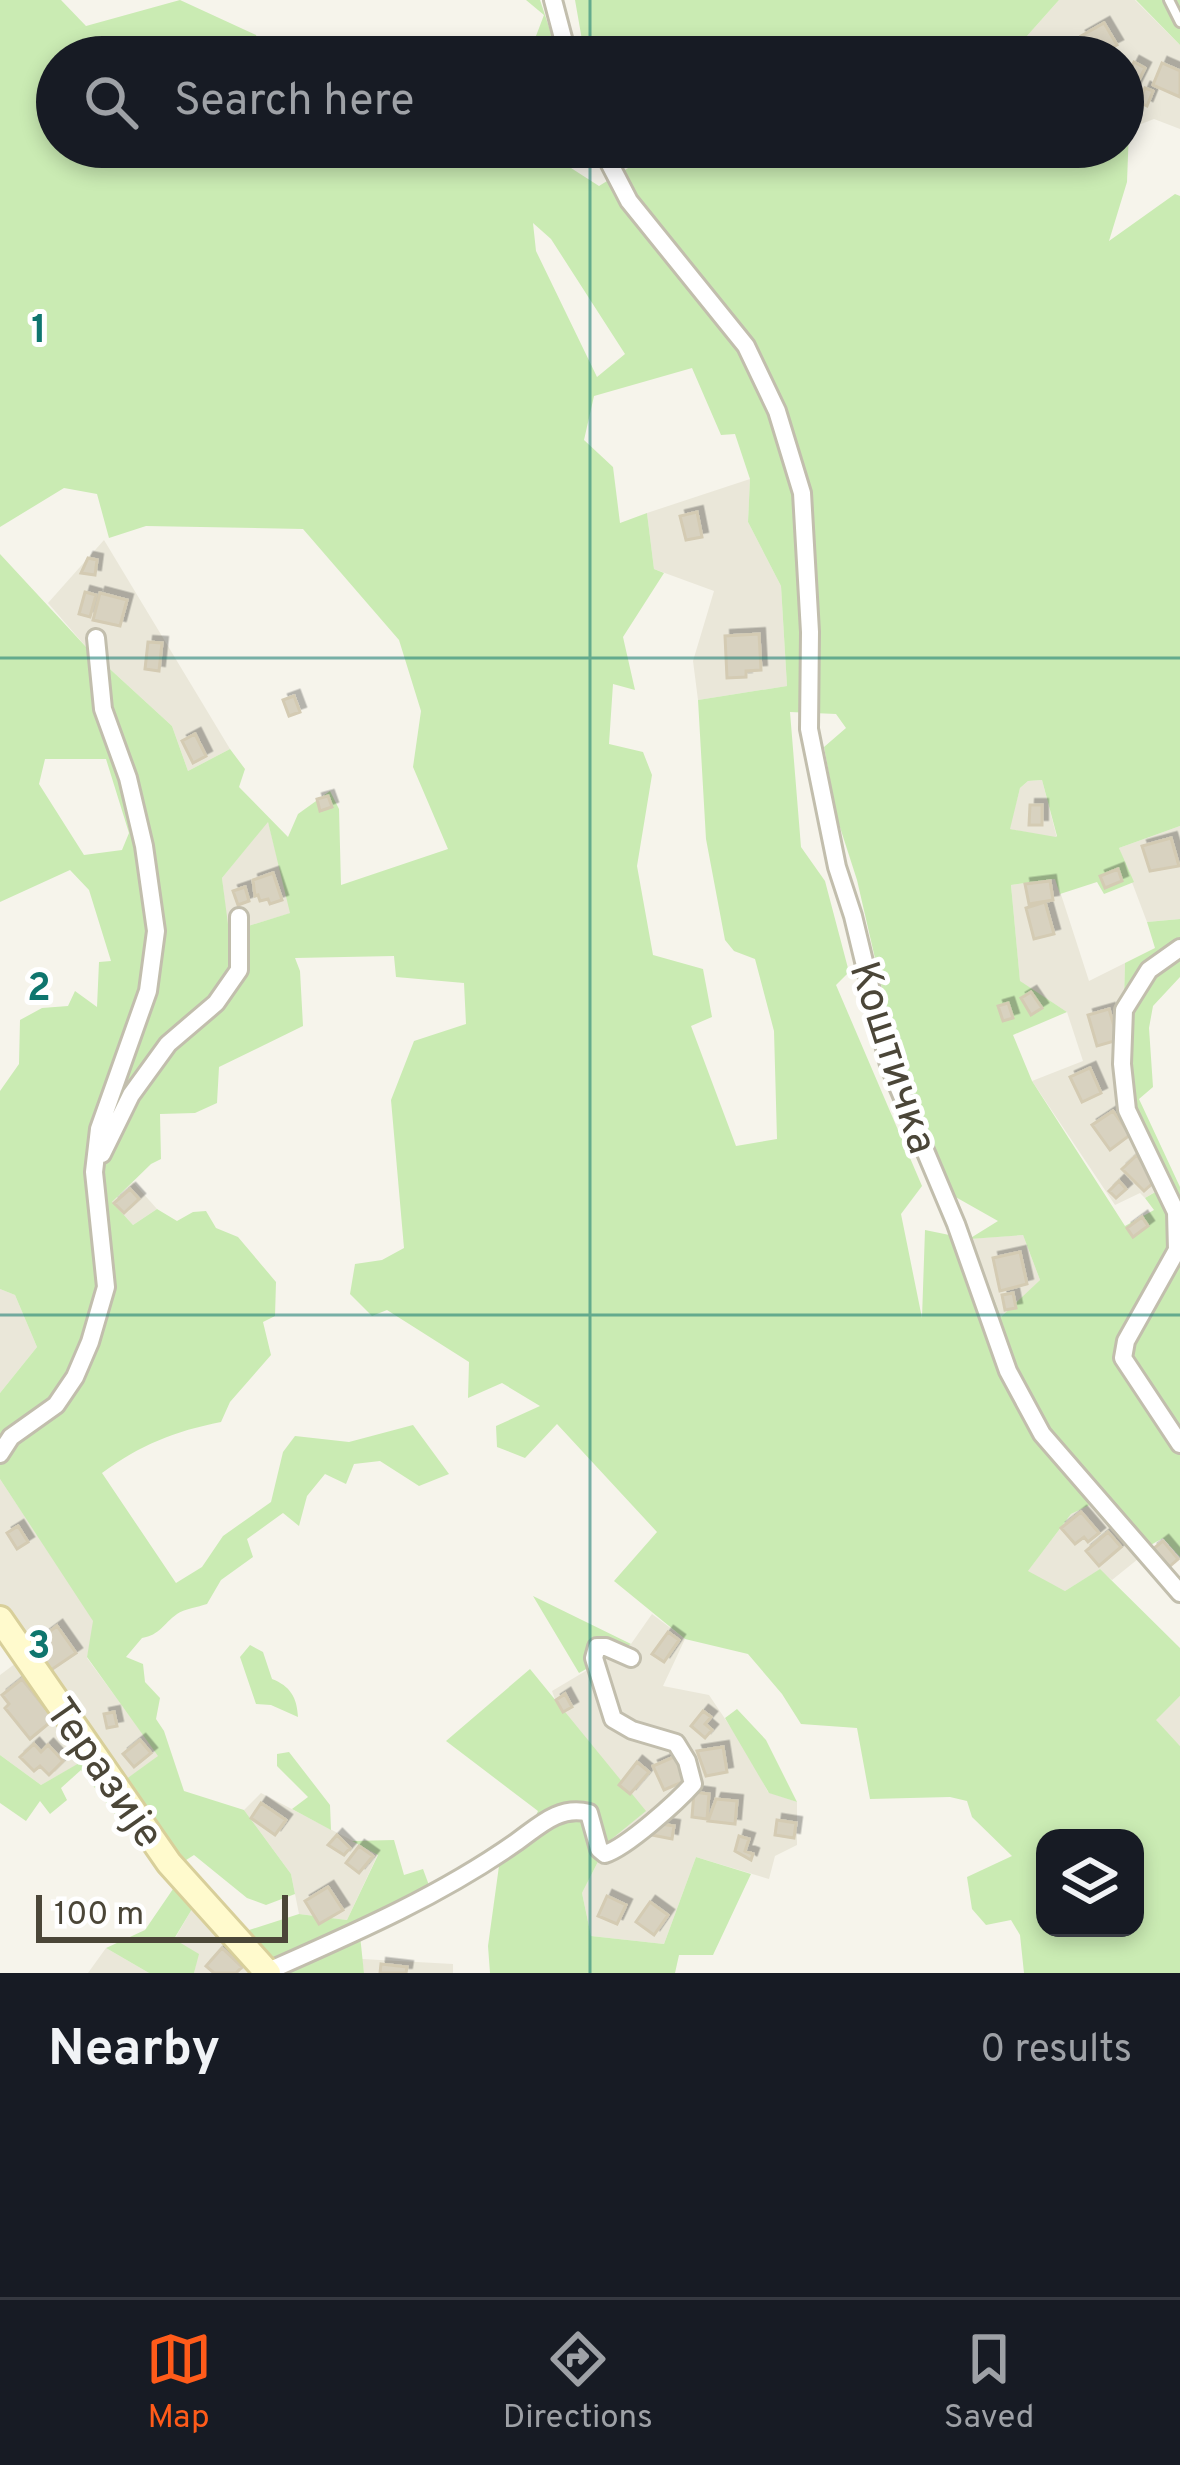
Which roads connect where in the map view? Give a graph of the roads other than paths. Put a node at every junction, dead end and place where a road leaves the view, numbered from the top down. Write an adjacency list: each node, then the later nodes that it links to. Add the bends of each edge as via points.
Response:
1 (554, 0): 4 (street)
2 (1169, 0): 3 (lane)
3 (1180, 22)
4 (563, 36)
5 (612, 168): 12 (street, Коштичка, via 629,202 746,346 777,411 802,493 809,729 837,867 889,1065 1008,1371 1042,1433)
6 (96, 638): 9 (street, via 103,709 128,778 156,931 148,991 99,1129)
7 (239, 917): 9 (street, via 239,970 131,1095)
8 (1180, 948): 10 (street, via 1149,970 1124,1010 1122,1064 1126,1110 1176,1212 1177,1250 1123,1358)
9 (94, 1172): 11 (street, via 106,1287 90,1342 56,1405 10,1437)
10 (1180, 1444)
11 (0, 1454)
12 (1180, 1593)
13 (0, 1619): 15 (street, Теразије, via 169,1863)
14 (631, 1658): 15 (street, via 606,1646 594,1658 613,1719 676,1743 687,1761 693,1784 677,1803 605,1854 589,1813 556,1814 480,1868)
15 (267, 1972)

